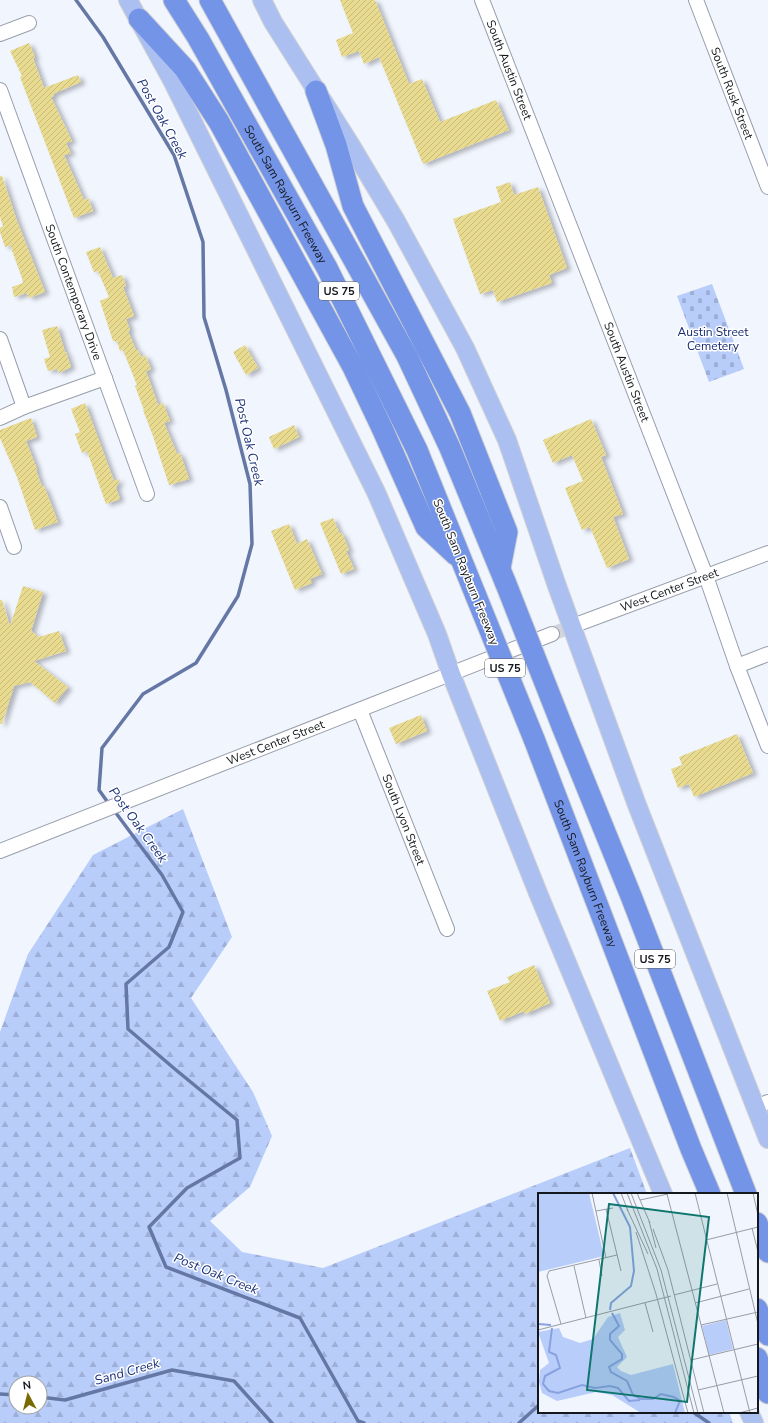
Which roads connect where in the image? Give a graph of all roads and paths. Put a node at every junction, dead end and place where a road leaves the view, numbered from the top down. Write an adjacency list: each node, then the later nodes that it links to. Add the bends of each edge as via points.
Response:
1 (128, 0): 7 (main road)
2 (174, 0): 21 (highway, South Sam Rayburn Freeway / US 75, via 198,38 327,268 418,450)
3 (210, 0): 22 (highway, US 75, via 407,356 450,448)
4 (262, 0): 11 (main road)
5 (482, 0): 23 (street, South Austin Street)
6 (696, 0): 12 (street, South Rusk Street)
7 (139, 19): 21 (highway, via 185,69 219,122 352,367 426,527); 28 (main road, via 173,82 376,492 437,634)
8 (29, 23): 9 (street)
9 (0, 34)
10 (0, 90): 14 (street, South Contemporary Drive)
11 (316, 91): 22 (highway, via 336,145 353,206 460,413 507,532); 24 (main road, via 396,221 465,348 508,440)
12 (767, 182)
13 (0, 339): 15 (street)
14 (105, 378): 15 (street); 17 (street, South Contemporary Drive)
15 (24, 407): 16 (street)
16 (0, 418)
17 (147, 494)
18 (0, 507): 19 (street)
19 (14, 547)
20 (768, 553): 23 (street, West Center Street)
21 (460, 559): 35 (highway, South Sam Rayburn Freeway / US 75, bridge, via 534,739)
22 (503, 576): 39 (highway, US 75, bridge, via 631,896)
23 (706, 576): 24 (street, West Center Street); 27 (street, South Austin Street)
24 (571, 627): 33 (main road, via 637,805)
25 (552, 634): 28 (street, West Center Street)
26 (768, 654): 27 (street)
27 (737, 666): 30 (street, South Austin Street)
28 (451, 674): 29 (street, West Center Street); 36 (main road, via 538,893)
29 (360, 710): 31 (street, West Center Street); 32 (street, South Lyon Street)
30 (768, 746)
31 (0, 851)
32 (448, 929)
33 (762, 1105): 34 (main road)
34 (768, 1139)
35 (691, 1148): 37 (highway); 38 (highway, South Sam Rayburn Freeway / US 75)
36 (663, 1193)
37 (705, 1193)
38 (710, 1193)
39 (746, 1193)
40 (758, 1311): 41 (highway)
41 (768, 1336)
42 (758, 1361): 43 (highway)
43 (768, 1393)
44 (749, 1413): 45 (main road)
45 (754, 1423)

